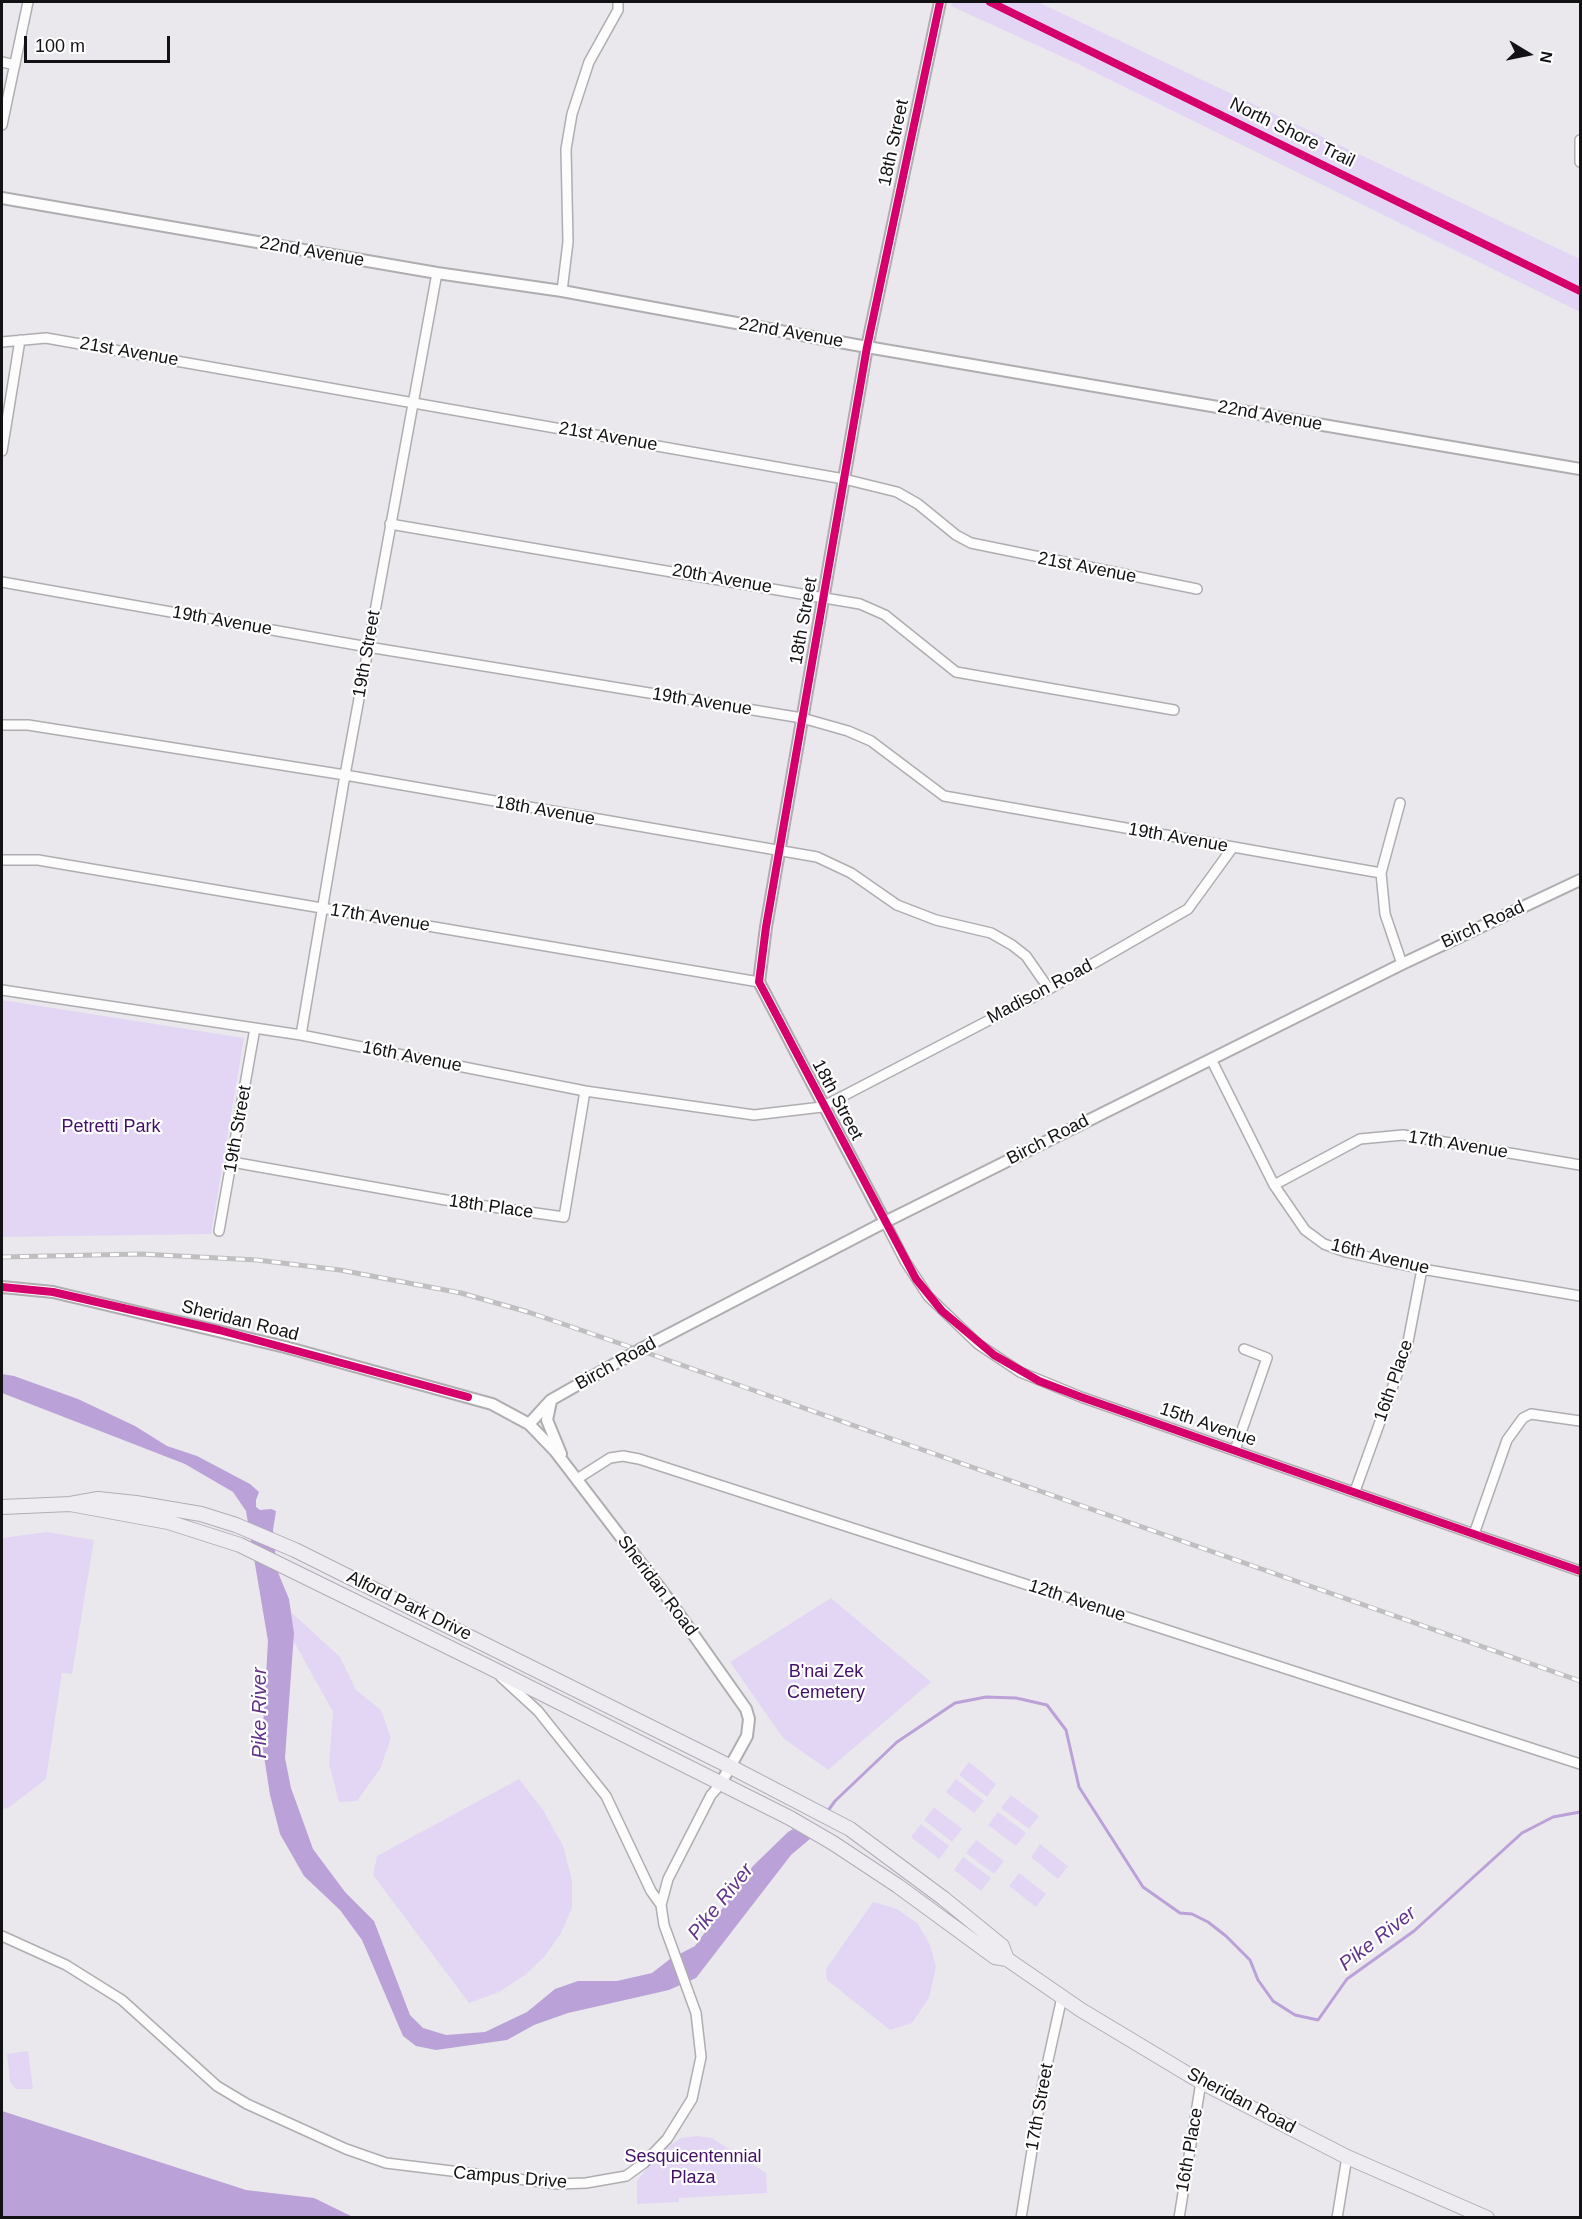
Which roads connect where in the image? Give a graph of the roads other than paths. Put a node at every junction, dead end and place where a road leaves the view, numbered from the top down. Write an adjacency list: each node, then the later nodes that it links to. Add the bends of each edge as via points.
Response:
1 (28, 2): 5 (street)
2 (618, 2): 11 (street, via 618,10 589,62 572,114 566,149 568,242)
3 (940, 2): 14 (street, 18th Street)
4 (2, 62): 5 (street)
5 (15, 65): 6 (street)
6 (2, 125)
7 (1581, 140): 8 (street)
8 (1581, 162)
9 (2, 198): 10 (street, 22nd Avenue)
10 (437, 273): 11 (street, 22nd Avenue); 15 (street, 19th Street)
11 (562, 291): 14 (street, 22nd Avenue)
12 (20, 340): 13 (street, 21st Avenue); 15 (street, 21st Avenue, via 46,338); 16 (street)
13 (2, 342)
14 (867, 347): 17 (street, 22nd Avenue); 18 (street, 18th Street)
15 (412, 401): 18 (street, 21st Avenue); 19 (street, 19th Street)
16 (2, 451)
17 (1581, 469)
18 (844, 479): 21 (street, 21st Avenue, via 897,492 971,543); 22 (street, 18th Street)
19 (390, 524): 22 (street, 20th Avenue); 23 (street, 19th Street)
20 (2, 582): 23 (street, 19th Avenue)
21 (1197, 589)
22 (824, 596): 24 (street, 20th Avenue, via 860,604 885,615 956,672); 25 (street, 18th Street)
23 (368, 647): 25 (street, 19th Avenue); 27 (street, 19th Street)
24 (1174, 710)
25 (802, 718): 29 (street, 19th Avenue, via 871,741 944,796); 30 (street, 18th Street)
26 (2, 725): 27 (street, 18th Avenue, via 28,725)
27 (345, 775): 30 (street, 18th Avenue); 34 (street, 19th Street)
28 (1400, 803): 32 (street)
29 (1233, 847): 32 (street, 19th Avenue); 37 (street, Madison Road, via 1188,909)
30 (779, 851): 36 (street, 18th Street); 37 (street, 18th Avenue, via 817,857 851,873 897,905 936,920 991,933 1026,956)
31 (2, 860): 34 (street, 17th Avenue, via 38,860)
32 (1381, 873): 35 (street, via 1384,914)
33 (1581, 880): 35 (street, Birch Road)
34 (321, 908): 36 (street, 17th Avenue); 40 (street, 19th Street)
35 (1402, 963): 41 (street, Birch Road)
36 (759, 982): 43 (street, 18th Street)
37 (1049, 989): 43 (street, Madison Road)
38 (2, 990): 39 (street, 16th Avenue)
39 (255, 1028): 40 (street, 16th Avenue); 44 (street, 19th Street)
40 (302, 1035): 42 (street, 16th Avenue)
41 (1211, 1059): 46 (street, 16th Avenue); 47 (street, Birch Road)
42 (585, 1091): 43 (street, 16th Avenue, via 754,1115); 44 (street, 18th Place, via 564,1217)
43 (822, 1107): 47 (street, 18th Street)
44 (232, 1162): 48 (street, 19th Street)
45 (1581, 1165): 46 (street, 17th Avenue, via 1403,1135 1360,1139)
46 (1274, 1185): 49 (street, 16th Avenue, via 1305,1230 1324,1244)
47 (885, 1222): 53 (street, Birch Road); 56 (street, 15th Avenue, via 928,1296 994,1355 1039,1381)
48 (219, 1231)
49 (1422, 1269): 51 (street, 16th Avenue); 59 (street, 16th Place, via 1407,1347)
50 (2, 1287): 55 (street, Sheridan Road, via 53,1292 285,1347 492,1404)
51 (1581, 1296)
52 (1244, 1349): 56 (street, via 1267,1358)
53 (551, 1400): 55 (street, Birch Road); 57 (street, via 547,1420)
54 (1581, 1421): 62 (street, via 1531,1414 1523,1418 1507,1440)
55 (529, 1424): 57 (street, Sheridan Road)
56 (1235, 1450): 59 (street, 15th Avenue)
57 (562, 1460): 58 (street, Sheridan Road)
58 (577, 1479): 65 (street, 12th Avenue, via 610,1458 639,1459); 66 (street, Sheridan Road, via 746,1709 747,1736)
59 (1355, 1491): 62 (street, 15th Avenue)
60 (70, 1504): 61 (main road, Alford Park Drive); 64 (main road, Alford Park Drive, via 168,1522 240,1545); 66 (main road, Alford Park Drive, via 98,1499 136,1503 201,1514 236,1525 295,1550)
61 (2, 1507)
62 (1474, 1534): 63 (street, 15th Avenue)
63 (1581, 1571)
64 (487, 1666): 67 (main road, Alford Park Drive); 68 (street, Campus Drive, via 538,1711 606,1796)
65 (1581, 1764)
66 (731, 1767): 67 (street, Sheridan Road); 70 (main road, Sheridan Road, via 850,1829 1002,1946)
67 (720, 1785): 68 (street, via 668,1879); 70 (main road, Sheridan Road, via 833,1843 995,1957)
68 (661, 1905): 69 (street, Campus Drive, via 664,1925 698,2024 701,2057 692,2099 668,2139 626,2176 558,2184 386,2163 312,2134 217,2086 122,2000 66,1965)
69 (2, 1936)
70 (1007, 1959): 71 (main road, Sheridan Road)
71 (1062, 1997): 72 (main road, Sheridan Road); 74 (street, 17th Street)
72 (1202, 2082): 73 (main road, Sheridan Road); 75 (street, 16th Place)
73 (1347, 2157): 76 (street); 77 (main road, Sheridan Road)
74 (1021, 2217)
75 (1179, 2217)
76 (1337, 2217)
77 (1487, 2217)

